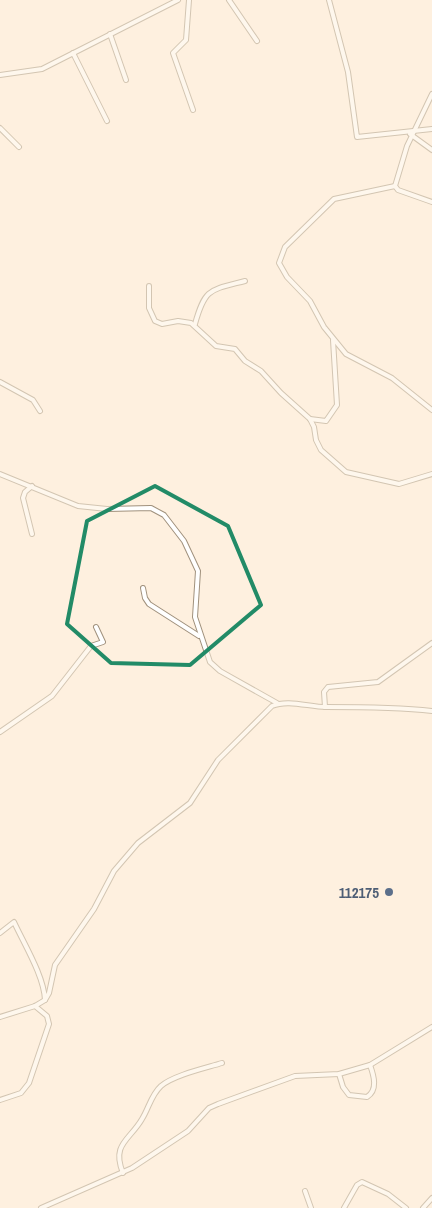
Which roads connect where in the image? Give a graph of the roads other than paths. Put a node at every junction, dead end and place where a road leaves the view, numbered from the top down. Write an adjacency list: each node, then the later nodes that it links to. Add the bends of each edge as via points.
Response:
1 (178, 0): 5 (street)
2 (189, 0): 11 (street, via 186,40 173,53)
3 (229, 0): 6 (street)
4 (329, 0): 15 (street, via 348,72 356,137)
5 (110, 34): 7 (street); 9 (street)
6 (257, 41)
7 (73, 53): 8 (street, via 42,69); 12 (street)
8 (0, 74)
9 (126, 80)
10 (432, 94): 15 (street)
11 (193, 110)
12 (106, 121)
13 (0, 128): 16 (street)
14 (432, 129): 15 (street)
15 (411, 133): 17 (street); 18 (street)
16 (19, 147)
17 (432, 150)
18 (395, 186): 19 (street); 23 (street, via 334,199 292,239 280,258 284,273 310,301)
19 (432, 202)
20 (245, 281): 22 (street, via 218,288 206,295)
21 (149, 286): 22 (street, via 149,308 155,321)
22 (195, 324): 29 (street, via 216,346 235,349)
23 (333, 340): 26 (street, via 350,357 392,378); 29 (street, via 337,406 326,421)
24 (0, 382): 27 (street, via 33,400)
25 (432, 402): 26 (street)
26 (426, 404): 28 (street)
27 (40, 410)
28 (432, 410)
29 (310, 419): 31 (street, via 318,445 346,472 399,484)
30 (0, 474): 32 (street)
31 (432, 474)
32 (32, 486): 33 (street, via 22,498); 36 (street, via 88,508 151,508 164,515 184,541 198,571 195,617)
33 (32, 534)
34 (143, 588): 36 (street, via 149,604)
35 (96, 627): 41 (street, via 103,642 91,646 52,696)
36 (201, 637): 38 (street, via 214,666)
37 (432, 643): 39 (street, via 378,682 328,687 324,692)
38 (277, 703): 39 (street); 43 (street, via 268,708 218,760 190,803 138,843 114,871 94,909 55,965)
39 (324, 707): 40 (street, via 370,706)
40 (432, 711)
41 (0, 732)
42 (0, 933): 43 (street, via 14,922 37,970)
43 (45, 1000): 44 (street)
44 (35, 1006): 45 (street); 50 (street, via 47,1016 49,1024 32,1077 21,1093)
45 (0, 1017)
46 (432, 1027): 48 (street)
47 (222, 1063): 51 (street, via 168,1082 153,1094 142,1121 120,1149 118,1156)
48 (370, 1065): 49 (street); 49 (street, via 374,1084 367,1097 349,1094)
49 (339, 1074): 51 (street, via 295,1076 209,1108 188,1131)
50 (0, 1100)
51 (123, 1172): 54 (street)
52 (305, 1191): 55 (street)
53 (432, 1198): 58 (street)
54 (41, 1208)
55 (311, 1208)
56 (344, 1208): 57 (street, via 362,1182 388,1194)
57 (406, 1208)
58 (423, 1208)

